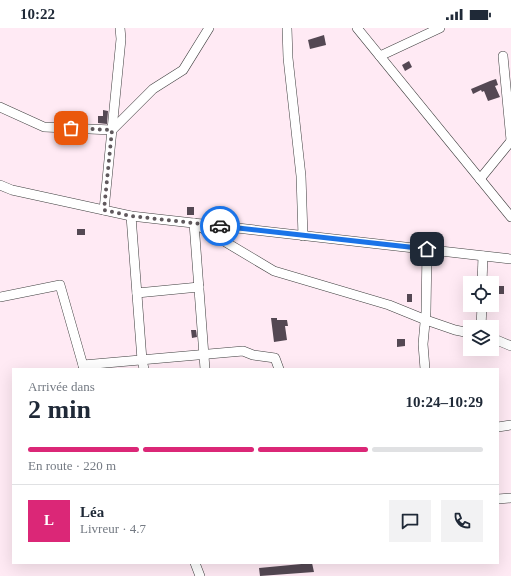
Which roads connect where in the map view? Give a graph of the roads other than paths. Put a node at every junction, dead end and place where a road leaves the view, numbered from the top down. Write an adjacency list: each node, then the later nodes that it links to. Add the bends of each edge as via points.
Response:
1 (120, 28): 10 (street)
2 (209, 28): 10 (street, via 183,70 153,89)
3 (287, 28): 20 (street)
4 (357, 28): 6 (street)
5 (440, 28): 6 (street)
6 (380, 56): 12 (street)
7 (503, 56): 8 (street)
8 (509, 96): 11 (street)
9 (0, 107): 10 (street, via 44,126)
10 (112, 130): 16 (street)
11 (511, 141): 12 (street)
12 (480, 179): 18 (street)
13 (0, 185): 14 (street)
14 (12, 190): 15 (street); 16 (street)
15 (0, 194)
16 (104, 210): 17 (street)
17 (131, 216): 19 (street); 26 (street)
18 (511, 217)
19 (194, 223): 20 (street); 25 (street); 28 (street, via 274,271 389,305)
20 (303, 236): 21 (street)
21 (427, 249): 22 (street); 28 (street)
22 (483, 256): 23 (street); 24 (street)
23 (511, 259)
24 (482, 276)
25 (199, 287): 26 (street); 32 (street)
26 (137, 292): 33 (street)
27 (0, 297): 34 (street, via 60,286)
28 (426, 320): 29 (street); 37 (street)
29 (463, 332)
30 (499, 341): 31 (street)
31 (511, 346)
32 (204, 355): 33 (street); 35 (street); 36 (street, via 243,351 275,358)
33 (143, 364): 34 (street)
34 (83, 367)
35 (205, 368)
36 (279, 368)
37 (424, 368)
38 (511, 425): 39 (street)
39 (499, 427)
40 (499, 498): 41 (street)
41 (511, 498)
42 (195, 564): 43 (street)
43 (200, 576)

